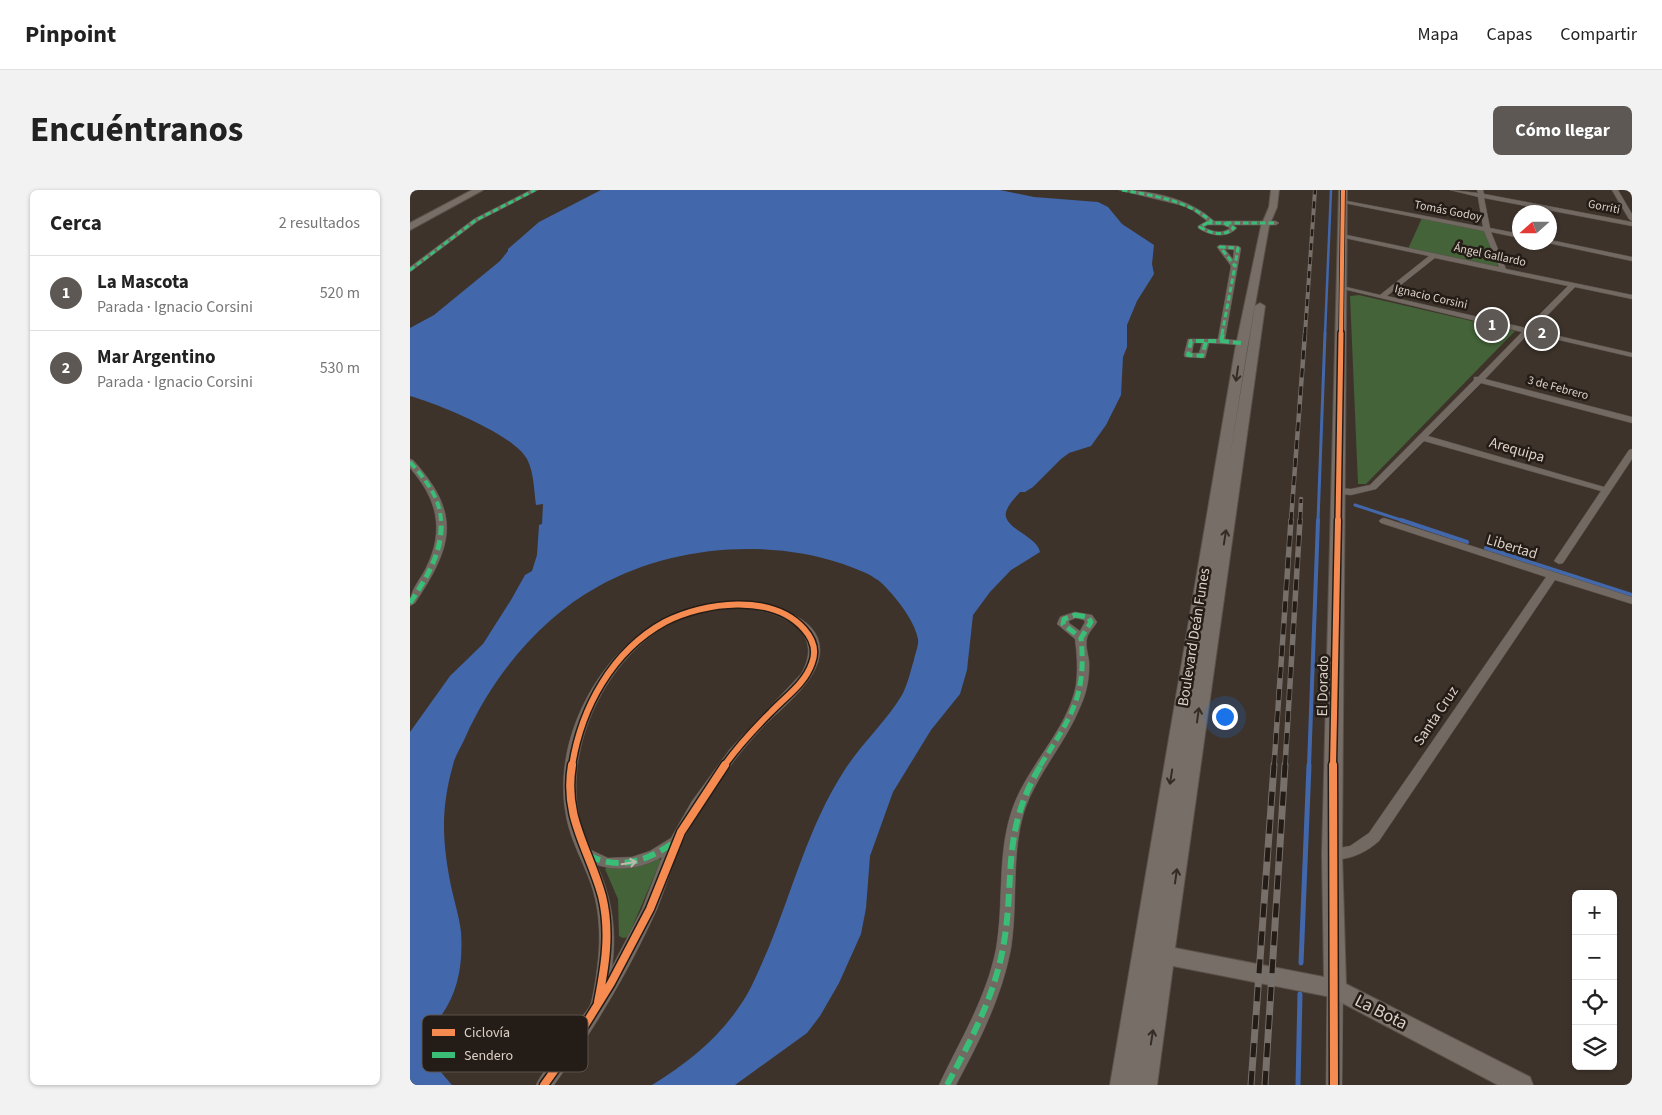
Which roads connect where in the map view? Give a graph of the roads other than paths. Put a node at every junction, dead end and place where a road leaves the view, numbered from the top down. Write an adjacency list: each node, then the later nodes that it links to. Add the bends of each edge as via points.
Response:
1 (470, 190): 13 (main road)
2 (479, 190): 18 (main road)
3 (535, 190): 28 (street, via 483,216)
4 (1122, 190): 14 (street, via 1183,204)
5 (1275, 190): 16 (main road, Boulevard Deán Funes)
6 (1283, 190): 16 (main road, Boulevard Deán Funes)
7 (1343, 190): 11 (main road, El Dorado)
8 (1453, 190): 10 (street, Gorriti)
9 (1615, 190): 12 (street)
10 (1481, 193): 17 (street, Gorriti); 20 (street)
11 (1342, 202): 20 (street, Tomás Godoy); 22 (main road, El Dorado)
12 (1632, 219)
13 (410, 221)
14 (1212, 222): 15 (street); 19 (street, via 1200,228 1221,233 1231,232)
15 (1224, 223): 16 (street); 19 (street)
16 (1270, 224): 19 (street); 36 (main road, Boulevard Deán Funes); 55 (main road, Boulevard Deán Funes, one-way to 16)
17 (1632, 224)
18 (410, 227)
19 (1234, 228)
20 (1487, 230): 21 (street, Tomás Godoy); 27 (street)
21 (1512, 235)
22 (1342, 236): 24 (street, Ángel Gallardo); 30 (main road, El Dorado)
23 (1557, 243): 25 (street)
24 (1434, 255): 27 (street, Ángel Gallardo); 31 (street)
25 (1632, 258)
26 (1235, 266): 34 (street)
27 (1503, 269): 29 (street, Ángel Gallardo)
28 (410, 270)
29 (1573, 285): 32 (street, Ángel Gallardo); 33 (street)
30 (1342, 288): 31 (street, Ignacio Corsini); 44 (main road, El Dorado)
31 (1382, 297): 33 (street, Ignacio Corsini)
32 (1632, 297)
33 (1526, 331): 37 (street, Ignacio Corsini); 38 (street)
34 (1222, 341): 35 (street); 36 (street)
35 (1206, 342)
36 (1242, 343): 54 (main road, Boulevard Deán Funes, one-way to 54)
37 (1632, 355)
38 (1477, 379): 39 (street, 3 de Febrero); 40 (street)
39 (1632, 420)
40 (1421, 437): 43 (street, Arequipa); 44 (street, via 1373,487)
41 (1632, 452): 43 (street)
42 (410, 462): 49 (street, via 433,489 440,506 442,524 435,561)
43 (1606, 490): 46 (street)
44 (1339, 491): 53 (main road, El Dorado)
45 (1384, 521): 47 (street, Libertad)
46 (1559, 561)
47 (1553, 575): 48 (street, Libertad); 53 (street, Santa Cruz, via 1374,836 1363,848)
48 (1632, 601)
49 (410, 603)
50 (1081, 638): 61 (street, via 1085,660 1083,684 1075,710 1037,772 1012,832 1006,927 990,999)
51 (676, 841): 52 (street, one-way to 51, via 596,861 621,864 650,858); 52 (street, via 729,758 756,726 802,682 810,668 815,654 812,638 790,617 752,606 706,608 661,625 643,637 620,660 600,686 582,725 571,761 570,798 575,828); 57 (street, via 647,915 623,963)
52 (584, 852): 57 (street, via 602,896 608,924 607,955)
53 (1332, 854): 56 (street, El Dorado)
54 (1143, 950): 55 (main road, La Bota); 62 (main road, Boulevard Deán Funes)
55 (1165, 955): 56 (main road, La Bota); 63 (main road, Boulevard Deán Funes, one-way to 55)
56 (1335, 989): 64 (street, El Dorado); 65 (main road, La Bota)
57 (598, 1002): 58 (street)
58 (588, 1018)
59 (554, 1072): 60 (street)
60 (544, 1085)
61 (947, 1085)
62 (1122, 1085)
63 (1145, 1085)
64 (1334, 1085)
65 (1521, 1085)

